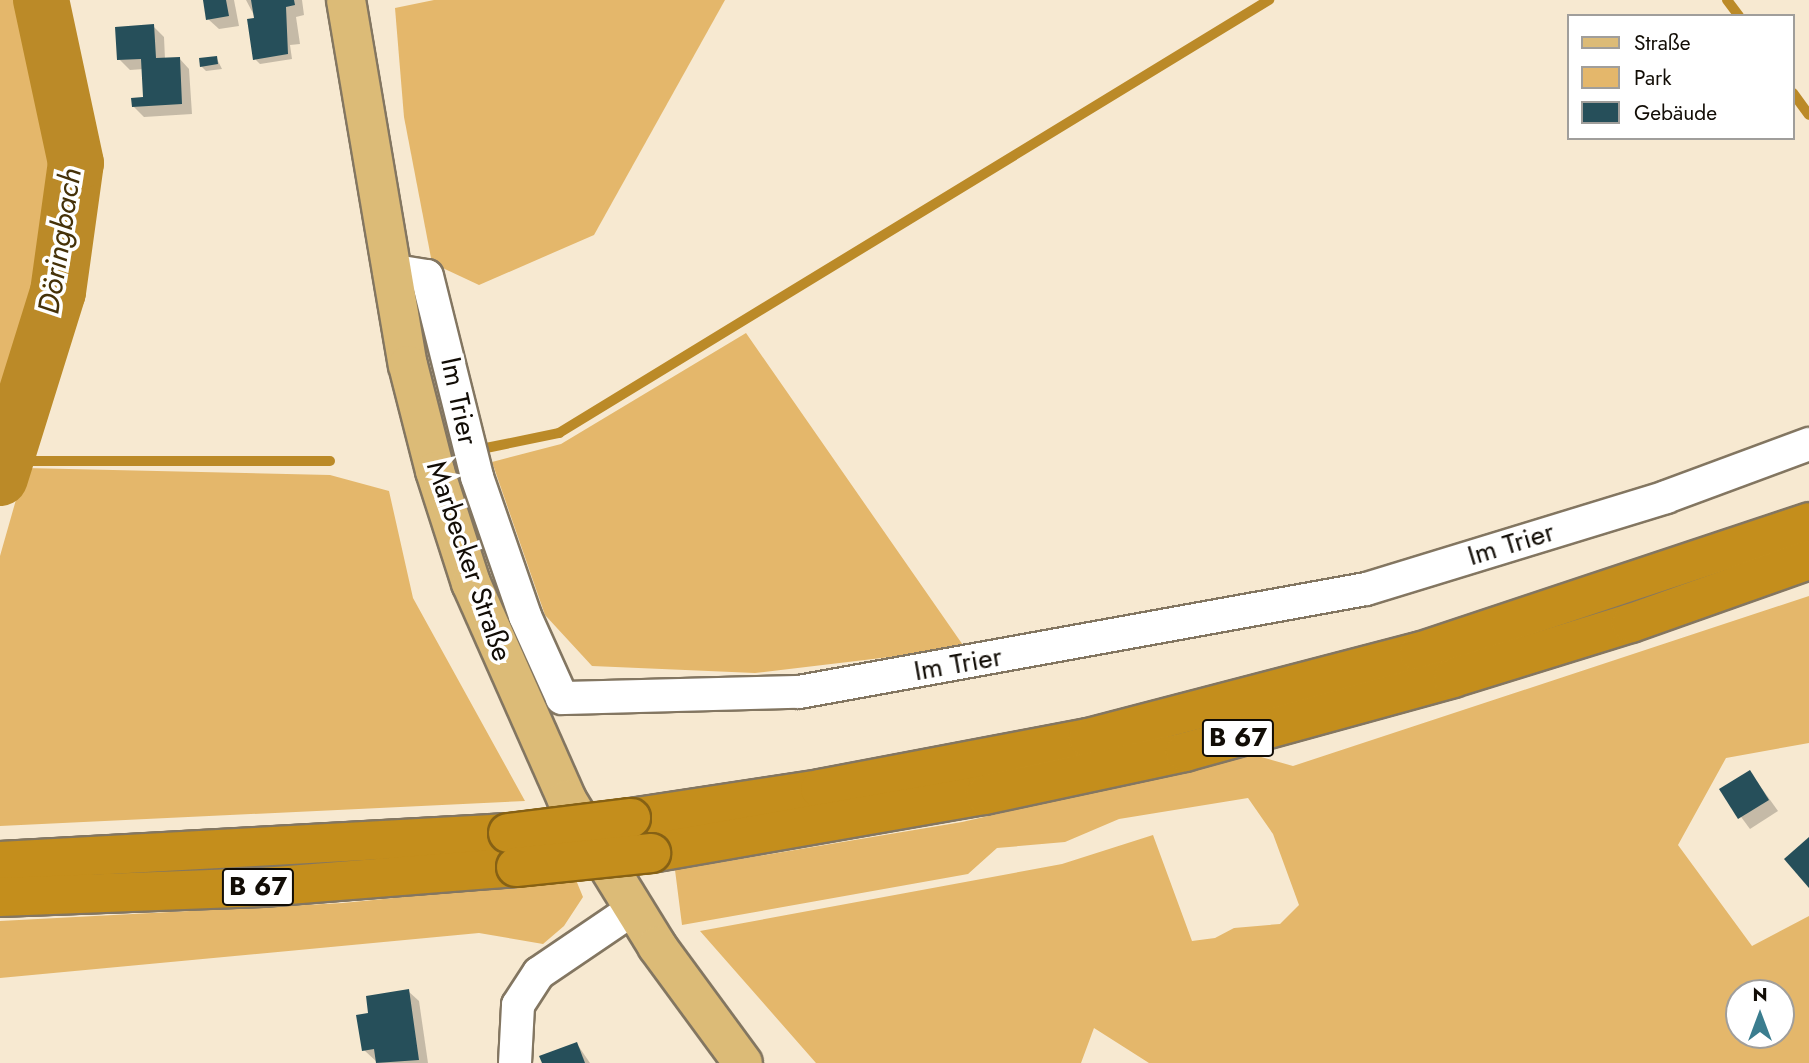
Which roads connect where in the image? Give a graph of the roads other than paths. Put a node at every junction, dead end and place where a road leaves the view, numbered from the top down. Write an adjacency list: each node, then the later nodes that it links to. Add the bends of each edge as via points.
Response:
1 (346, 0): 2 (main road, Marbecker Straße)
2 (389, 270): 3 (street, Im Trier, via 427,276 477,477 525,616 562,698 799,692 1366,589 1666,497); 9 (main road, Marbecker Straße, via 420,416 471,583 566,800)
3 (1809, 444)
4 (1809, 522): 6 (highway, B 67, bridge, via 1419,652 1101,734 820,789 631,818)
5 (1809, 560): 6 (highway, B 67, bridge, via 1631,623 1185,752 973,797 651,853)
6 (512, 850): 7 (highway, B 67); 8 (highway, B 67, via 263,887)
7 (0, 861)
8 (0, 897)
9 (633, 909): 10 (street, via 539,973 518,1005); 11 (main road, Marbecker Straße)
10 (515, 1063)
11 (743, 1063)

